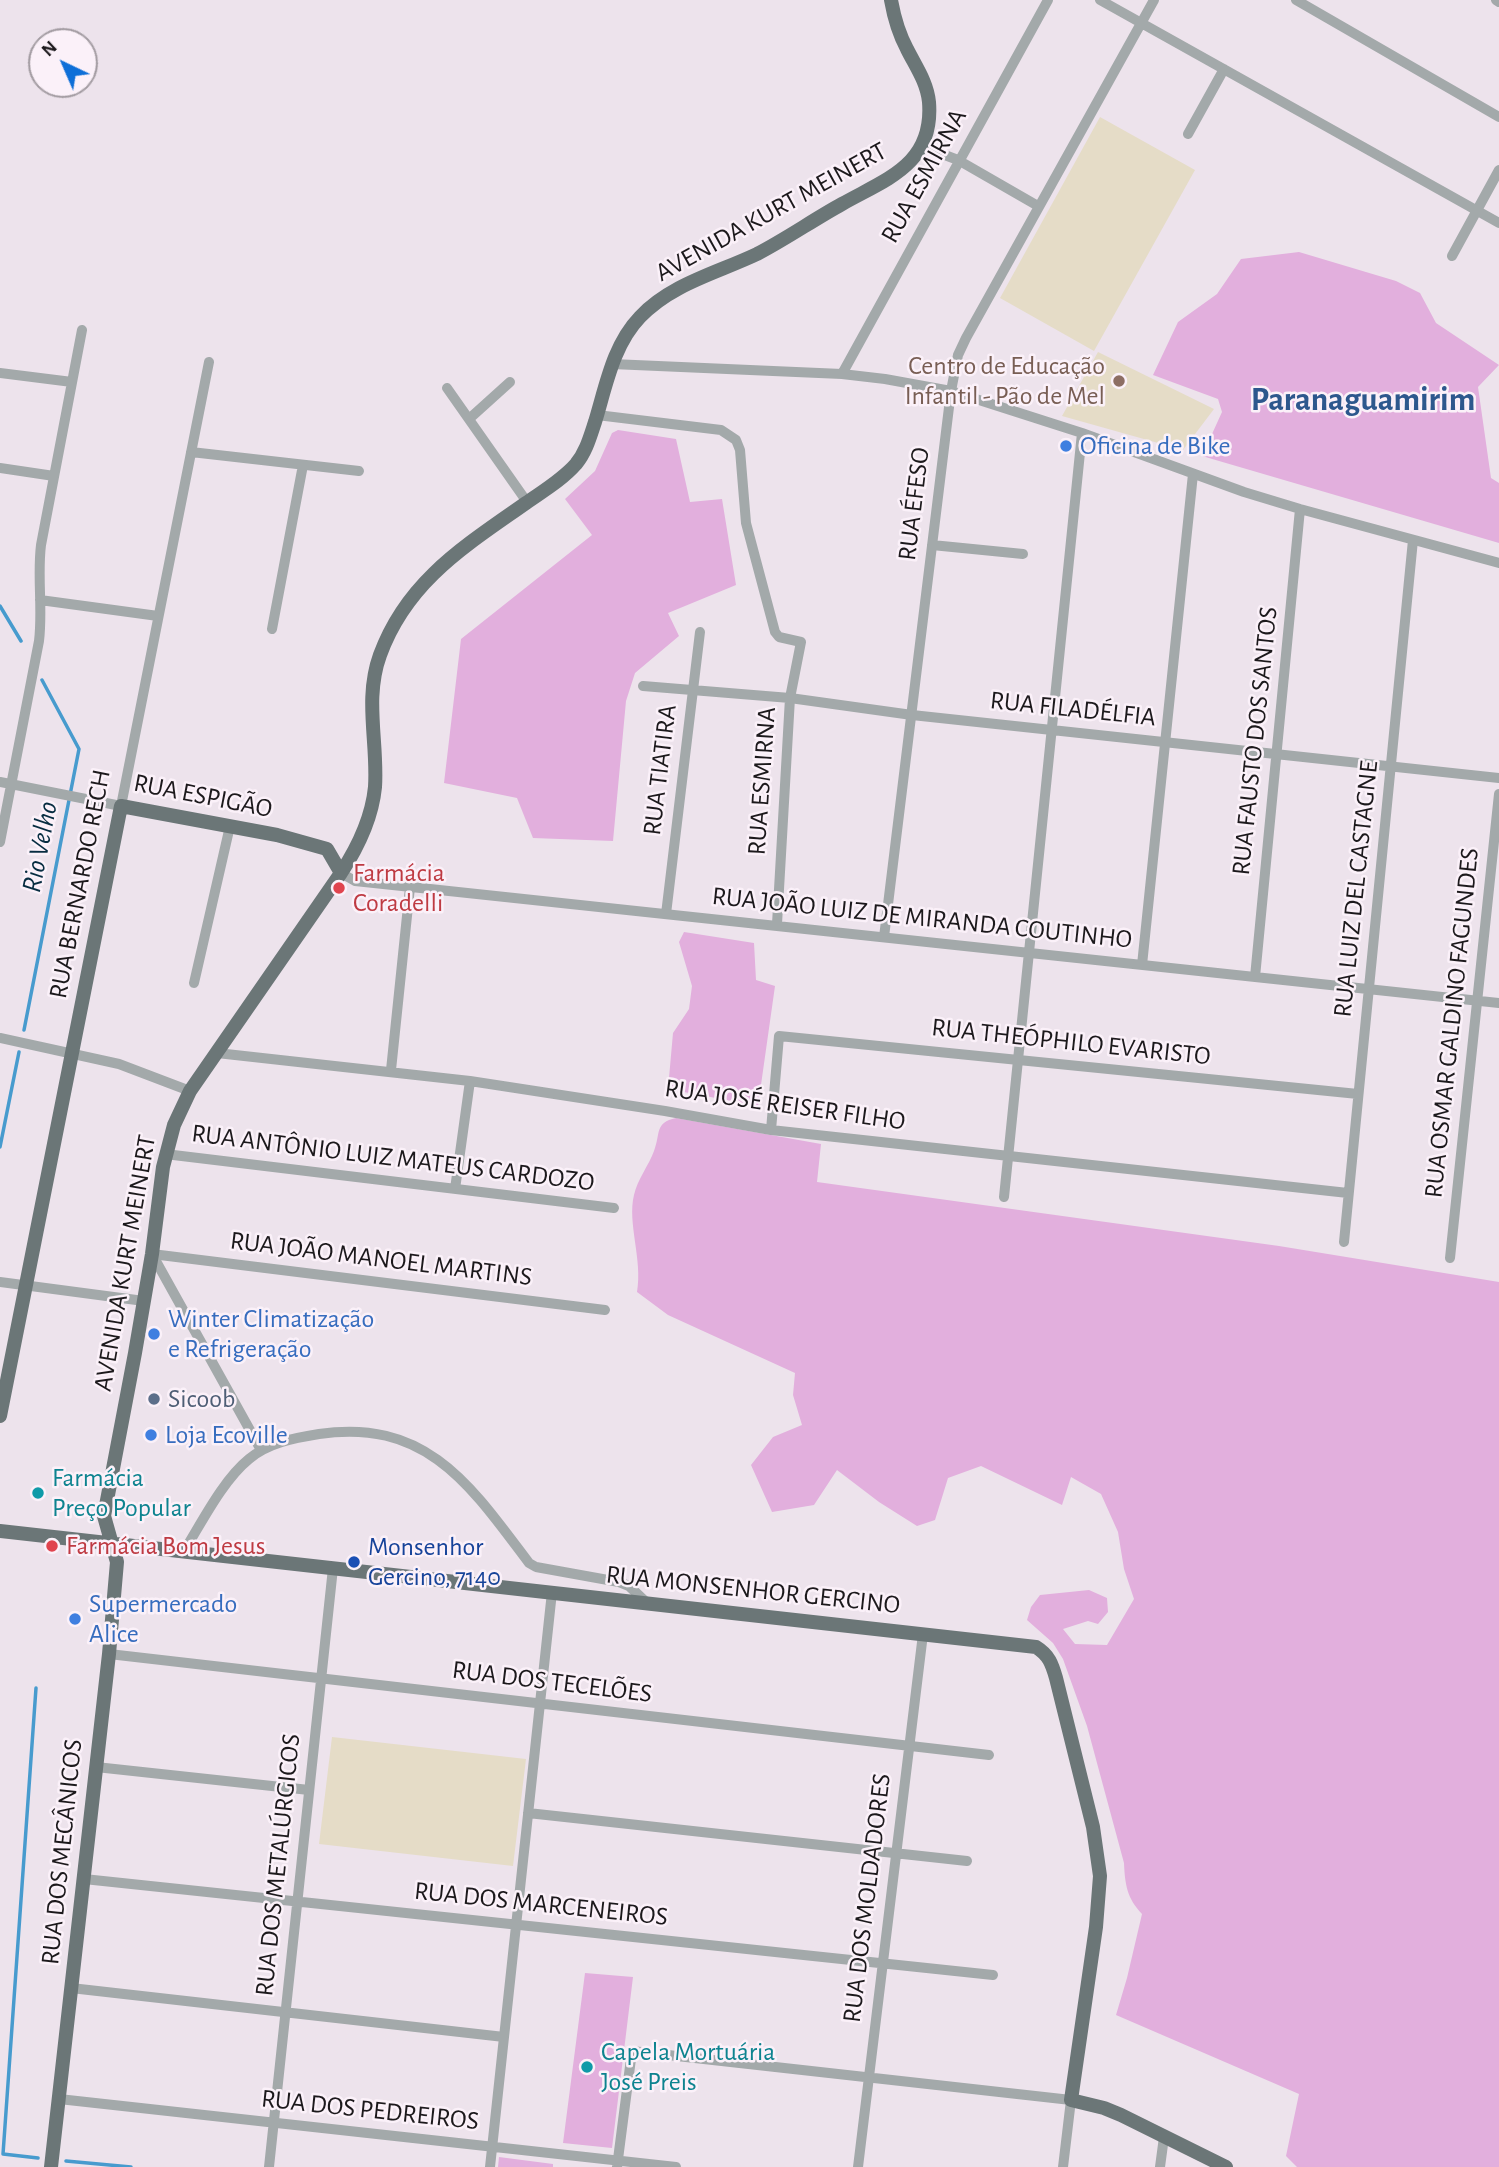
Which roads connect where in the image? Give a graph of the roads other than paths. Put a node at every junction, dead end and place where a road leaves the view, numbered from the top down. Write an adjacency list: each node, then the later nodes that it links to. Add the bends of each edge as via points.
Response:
1 (891, 0): 10 (main road, AVENIDA KURT MEINERT, via 898,28 927,89 929,113)
2 (1048, 0): 11 (street, RUA ESMIRNA)
3 (1100, 0): 6 (street)
4 (1154, 0): 6 (street, RUA ÉFESO)
5 (1296, 0): 8 (street)
6 (1142, 23): 7 (street); 13 (street, RUA ÉFESO)
7 (1224, 69): 9 (street); 14 (street)
8 (1499, 117)
9 (1188, 134)
10 (921, 145): 11 (street); 19 (main road, AVENIDA KURT MEINERT, via 908,165 886,181 775,244 660,300 630,329)
11 (958, 160): 13 (street); 21 (street, RUA ESMIRNA)
12 (1499, 170): 14 (street)
13 (1038, 206): 25 (street, RUA ÉFESO, via 958,355)
14 (1477, 210): 15 (street); 16 (street)
15 (1499, 223)
16 (1451, 256)
17 (82, 330): 22 (street)
18 (209, 362): 29 (street, RUA BERNARDO RECH)
19 (612, 364): 21 (street); 26 (main road, AVENIDA KURT MEINERT)
20 (0, 373): 22 (street)
21 (842, 374): 25 (street)
22 (72, 382): 34 (street)
23 (510, 382): 27 (street)
24 (447, 388): 27 (street)
25 (951, 391): 28 (street); 38 (street, RUA ÉFESO)
26 (597, 415): 35 (main road, AVENIDA KURT MEINERT, via 576,463); 47 (street, RUA ESMIRNA, via 721,430 736,440 746,523 775,632 801,642)
27 (469, 419): 35 (street)
28 (1082, 433): 33 (street); 49 (street)
29 (191, 452): 30 (street); 42 (street, RUA BERNARDO RECH)
30 (303, 465): 32 (street); 43 (street)
31 (0, 468): 34 (street)
32 (359, 471)
33 (1193, 474): 36 (street); 50 (street)
34 (54, 476): 41 (street, via 39,558)
35 (527, 502): 58 (main road, AVENIDA KURT MEINERT, via 443,562 388,635 374,675 375,785)
36 (1300, 509): 37 (street); 51 (street, RUA FAUSTO DOS SANTOS)
37 (1413, 540): 40 (street); 52 (street, RUA LUIZ DEL CASTAGNE)
38 (932, 545): 39 (street); 48 (street, RUA ÉFESO)
39 (1023, 554)
40 (1499, 563)
41 (40, 600): 42 (street); 54 (street, via 39,641)
42 (159, 616): 56 (street, RUA BERNARDO RECH)
43 (272, 629)
44 (699, 632): 46 (street, RUA TIATIRA)
45 (643, 686): 46 (street, RUA FILADÉLFIA)
46 (692, 691): 47 (street, RUA FILADÉLFIA); 63 (street, RUA TIATIRA)
47 (790, 698): 48 (street, RUA FILADÉLFIA); 64 (street, RUA ESMIRNA)
48 (912, 715): 49 (street, RUA FILADÉLFIA); 65 (street, RUA ÉFESO)
49 (1052, 730): 50 (street, RUA FILADÉLFIA); 66 (street)
50 (1165, 742): 51 (street, RUA FILADÉLFIA); 67 (street)
51 (1277, 754): 52 (street, RUA FILADÉLFIA); 68 (street, RUA FAUSTO DOS SANTOS)
52 (1391, 766): 53 (street, RUA FILADÉLFIA); 70 (street, RUA LUIZ DEL CASTAGNE)
53 (1499, 778)
54 (6, 783): 56 (street, RUA ESPIGÃO); 59 (street)
55 (1499, 794): 71 (street, RUA OSMAR GALDINO FAGUNDES)
56 (121, 806): 57 (main road, RUA ESPIGÃO); 74 (main road, RUA BERNARDO RECH)
57 (230, 826): 60 (main road, RUA ESPIGÃO); 69 (street)
58 (364, 830): 60 (main road, via 349,844); 61 (main road, AVENIDA KURT MEINERT)
59 (0, 842)
60 (327, 849): 61 (main road)
61 (341, 873): 62 (street, RUA JOÃO LUIZ DE MIRANDA COUTINHO, via 355,881); 75 (main road, AVENIDA KURT MEINERT)
62 (410, 887): 63 (street, RUA JOÃO LUIZ DE MIRANDA COUTINHO); 77 (street)
63 (666, 914): 64 (street, RUA JOÃO LUIZ DE MIRANDA COUTINHO)
64 (776, 924): 65 (street, RUA JOÃO LUIZ DE MIRANDA COUTINHO)
65 (884, 937): 66 (street, RUA JOÃO LUIZ DE MIRANDA COUTINHO)
66 (1029, 953): 67 (street, RUA JOÃO LUIZ DE MIRANDA COUTINHO); 76 (street)
67 (1142, 965): 68 (street, RUA JOÃO LUIZ DE MIRANDA COUTINHO)
68 (1255, 977): 70 (street, RUA JOÃO LUIZ DE MIRANDA COUTINHO)
69 (194, 983)
70 (1368, 989): 71 (street, RUA JOÃO LUIZ DE MIRANDA COUTINHO); 80 (street, RUA LUIZ DEL CASTAGNE)
71 (1477, 1001): 72 (street, RUA JOÃO LUIZ DE MIRANDA COUTINHO); 90 (street, RUA OSMAR GALDINO FAGUNDES)
72 (1499, 1003)
73 (0, 1038): 74 (street)
74 (72, 1052): 79 (street); 92 (main road, RUA BERNARDO RECH)
75 (217, 1053): 77 (street, RUA JOSÉ REISER FILHO); 79 (main road, AVENIDA KURT MEINERT)
76 (1018, 1060): 80 (street, RUA THEÓPHILO EVARISTO); 81 (street, RUA THEÓPHILO EVARISTO, via 779,1036); 83 (street)
77 (391, 1070): 78 (street, RUA JOSÉ REISER FILHO)
78 (470, 1080): 81 (street, RUA JOSÉ REISER FILHO); 84 (street)
79 (190, 1091): 82 (main road, AVENIDA KURT MEINERT)
80 (1358, 1094): 85 (street, RUA LUIZ DEL CASTAGNE)
81 (771, 1130): 83 (street, RUA JOSÉ REISER FILHO)
82 (165, 1154): 84 (street, RUA ANTÔNIO LUIZ MATEUS CARDOZO); 89 (main road, AVENIDA KURT MEINERT)
83 (1008, 1156): 85 (street, RUA JOSÉ REISER FILHO); 86 (street)
84 (455, 1189): 87 (street, RUA ANTÔNIO LUIZ MATEUS CARDOZO)
85 (1348, 1193): 88 (street, RUA LUIZ DEL CASTAGNE)
86 (1004, 1197)
87 (614, 1208)
88 (1343, 1242)
89 (152, 1254): 93 (main road, AVENIDA KURT MEINERT); 94 (street, RUA JOÃO MANOEL MARTINS); 96 (street)
90 (1450, 1258)
91 (0, 1282): 92 (street)
92 (26, 1285): 93 (street); 95 (main road, RUA BERNARDO RECH)
93 (144, 1301): 98 (main road, AVENIDA KURT MEINERT, via 104,1516)
94 (605, 1310)
95 (0, 1416)
96 (261, 1450): 99 (street, via 228,1484); 102 (street, via 339,1431 370,1432 403,1441 459,1476 529,1563 549,1571 619,1582)
97 (0, 1531): 98 (main road, RUA MONSENHOR GERCINO)
98 (111, 1542): 99 (main road, RUA MONSENHOR GERCINO); 104 (main road, RUA DOS MECÂNICOS, via 117,1562)
99 (184, 1551): 100 (main road, RUA MONSENHOR GERCINO)
100 (333, 1567): 101 (main road, RUA MONSENHOR GERCINO); 105 (street, RUA DOS METALÚRGICOS)
101 (552, 1592): 102 (main road, RUA MONSENHOR GERCINO); 106 (street)
102 (647, 1603): 103 (main road, RUA MONSENHOR GERCINO)
103 (923, 1634): 107 (street, RUA DOS MOLDADORES); 124 (main road, RUA MONSENHOR GERCINO, via 1036,1647 1045,1652 1054,1669 1093,1827 1100,1876)
104 (109, 1654): 105 (street, RUA DOS TECELÕES); 109 (main road, RUA DOS MECÂNICOS)
105 (321, 1678): 106 (street, RUA DOS TECELÕES); 110 (street, RUA DOS METALÚRGICOS)
106 (540, 1704): 107 (street, RUA DOS TECELÕES); 111 (street)
107 (909, 1746): 108 (street, RUA DOS TECELÕES); 112 (street, RUA DOS MOLDADORES)
108 (989, 1755)
109 (96, 1767): 110 (street); 114 (main road, RUA DOS MECÂNICOS)
110 (309, 1790): 115 (street, RUA DOS METALÚRGICOS)
111 (528, 1813): 112 (street); 116 (street)
112 (896, 1853): 113 (street); 117 (street, RUA DOS MOLDADORES)
113 (967, 1861)
114 (84, 1879): 115 (street, RUA DOS MARCENEIROS); 119 (main road, RUA DOS MECÂNICOS)
115 (297, 1901): 116 (street, RUA DOS MARCENEIROS); 120 (street, RUA DOS METALÚRGICOS)
116 (516, 1924): 117 (street, RUA DOS MARCENEIROS); 121 (street)
117 (882, 1964): 118 (street, RUA DOS MARCENEIROS); 122 (street, RUA DOS MOLDADORES)
118 (993, 1975)
119 (71, 1988): 120 (street); 123 (main road, RUA DOS MECÂNICOS)
120 (285, 2012): 121 (street); 125 (street, RUA DOS METALÚRGICOS)
121 (504, 2036): 127 (street)
122 (869, 2077): 124 (street); 128 (street, via 632,2051); 133 (street, RUA DOS MOLDADORES)
123 (59, 2099): 125 (street, RUA DOS PEDREIROS); 129 (main road, RUA DOS MECÂNICOS)
124 (1071, 2100): 126 (main road, via 1104,2108); 134 (street)
125 (274, 2123): 127 (street, RUA DOS PEDREIROS); 130 (street, RUA DOS METALÚRGICOS)
126 (1164, 2137): 135 (street); 136 (main road)
127 (492, 2147): 128 (street, RUA DOS PEDREIROS); 131 (street)
128 (617, 2164): 132 (street, RUA DOS PEDREIROS)
129 (51, 2167)
130 (269, 2167)
131 (490, 2167)
132 (677, 2167)
133 (858, 2167)
134 (1063, 2167)
135 (1160, 2167)
136 (1226, 2167)

